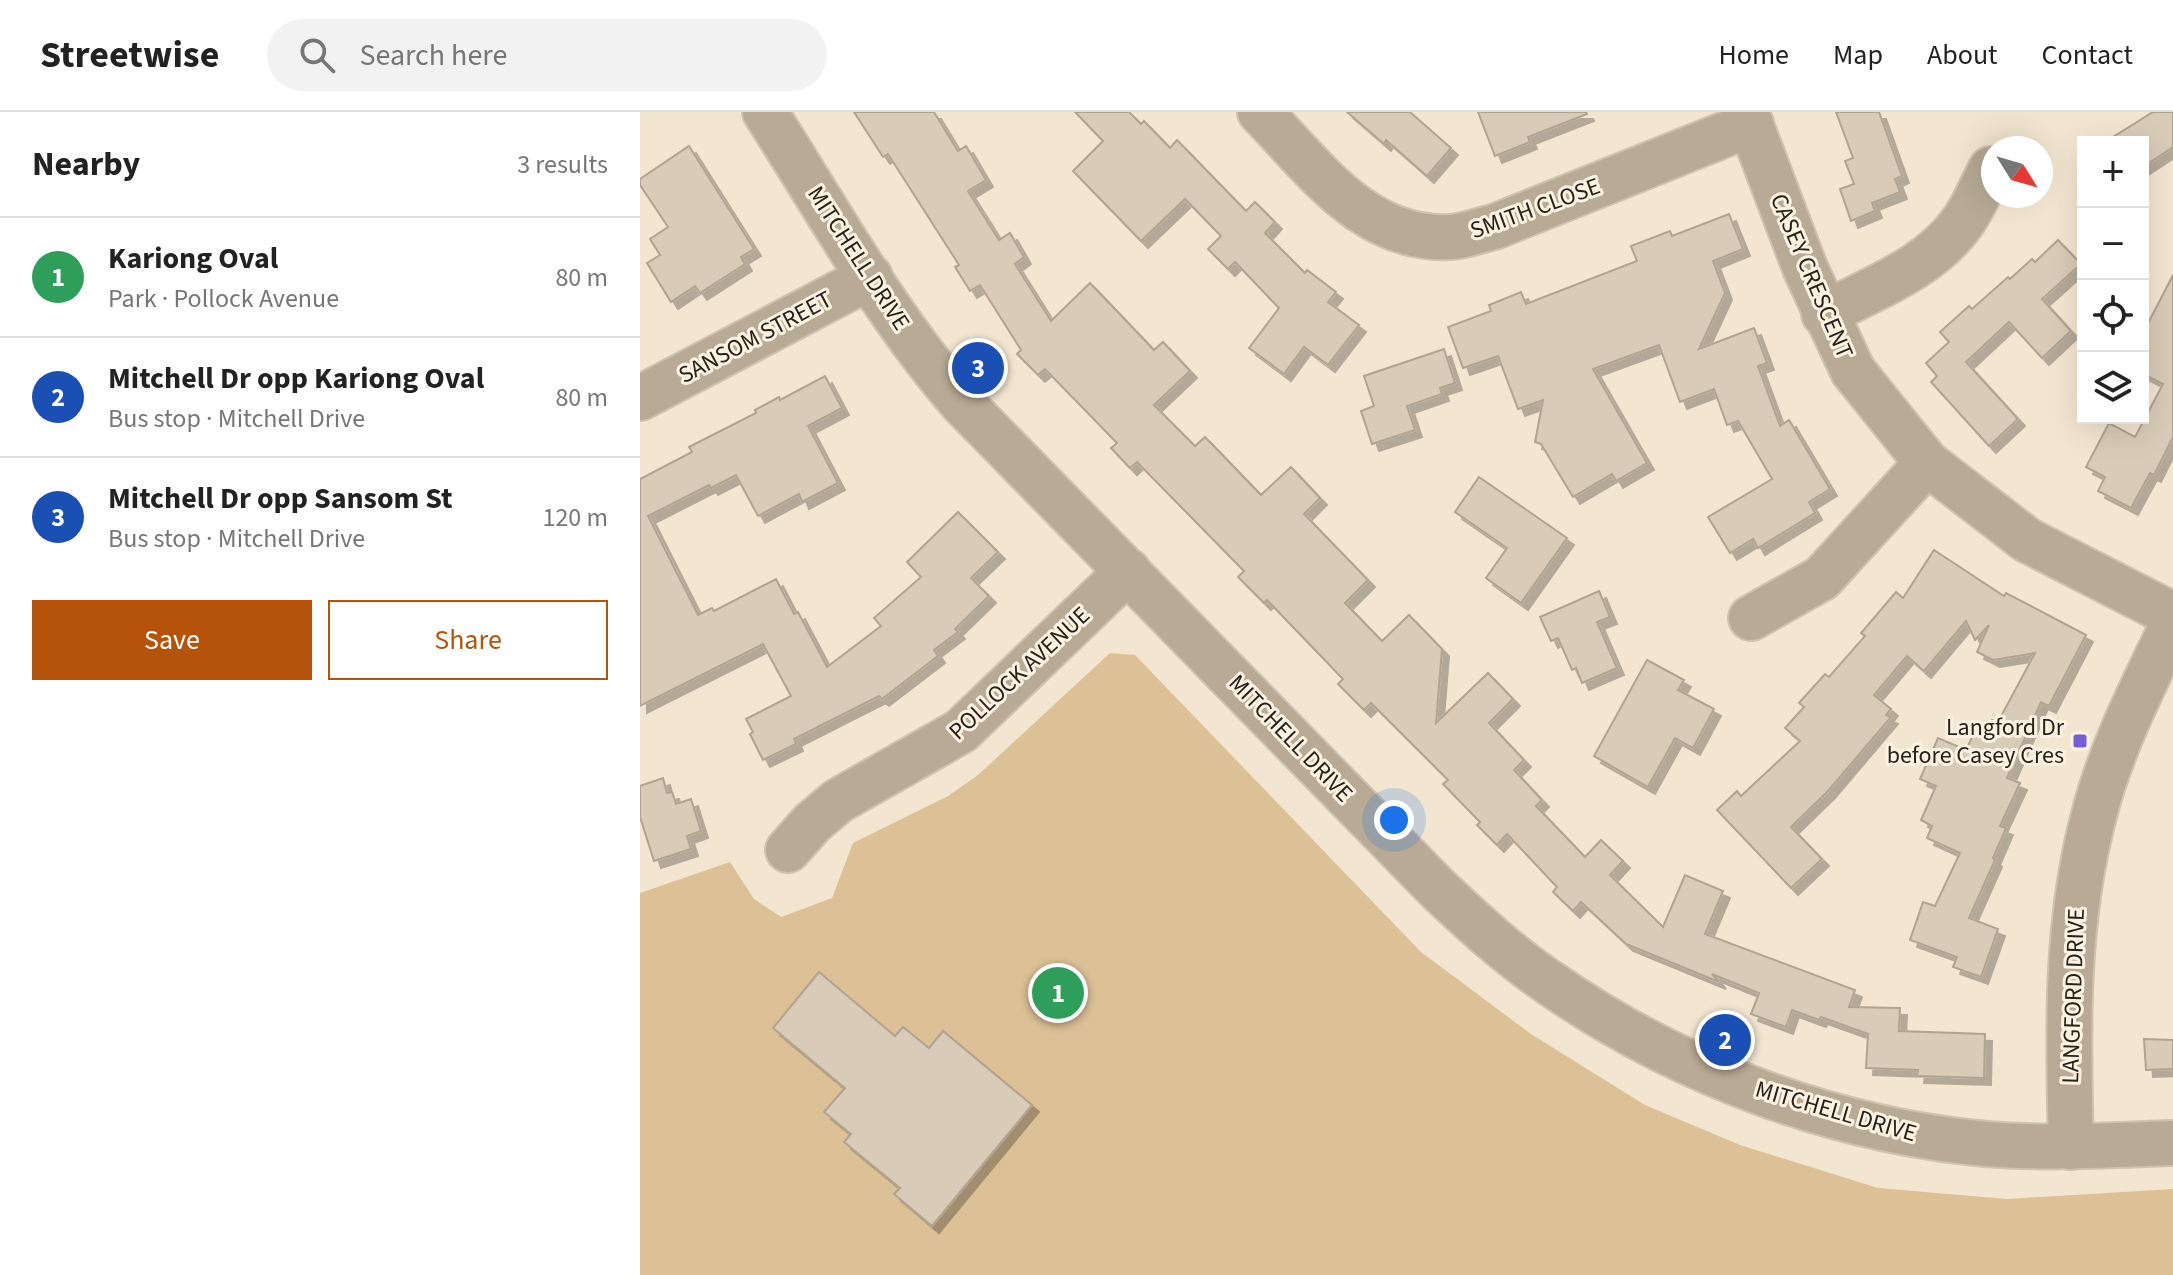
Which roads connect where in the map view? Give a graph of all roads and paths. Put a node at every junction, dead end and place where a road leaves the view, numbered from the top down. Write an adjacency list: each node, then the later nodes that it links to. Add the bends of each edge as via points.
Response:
1 (765, 112): 5 (street, MITCHELL DRIVE)
2 (1260, 112): 3 (street, SMITH CLOSE, via 1342,196 1375,222 1407,235 1453,237 1494,227)
3 (1748, 118): 6 (street, CASEY CRESCENT)
4 (1981, 189): 6 (street, via 1965,220 1919,265)
5 (870, 277): 7 (street, SANSOM STREET); 9 (street, MITCHELL DRIVE, via 929,365 962,403)
6 (1824, 314): 8 (street, CASEY CRESCENT, via 1853,371)
7 (640, 398)
8 (1927, 463): 10 (street, CASEY CRESCENT, via 2027,540); 11 (street, via 1822,578)
9 (1128, 571): 13 (street, POLLOCK AVENUE, via 961,731 838,801); 15 (street, MITCHELL DRIVE, via 1456,906 1533,970 1596,1013 1717,1075 1829,1114 1946,1139)
10 (2173, 615)
11 (1751, 618)
12 (2173, 624): 15 (street, LANGFORD DRIVE, via 2112,757 2077,889 2069,957)
13 (788, 850)
14 (2173, 1143): 15 (street, MITCHELL DRIVE)
15 (2071, 1147)

